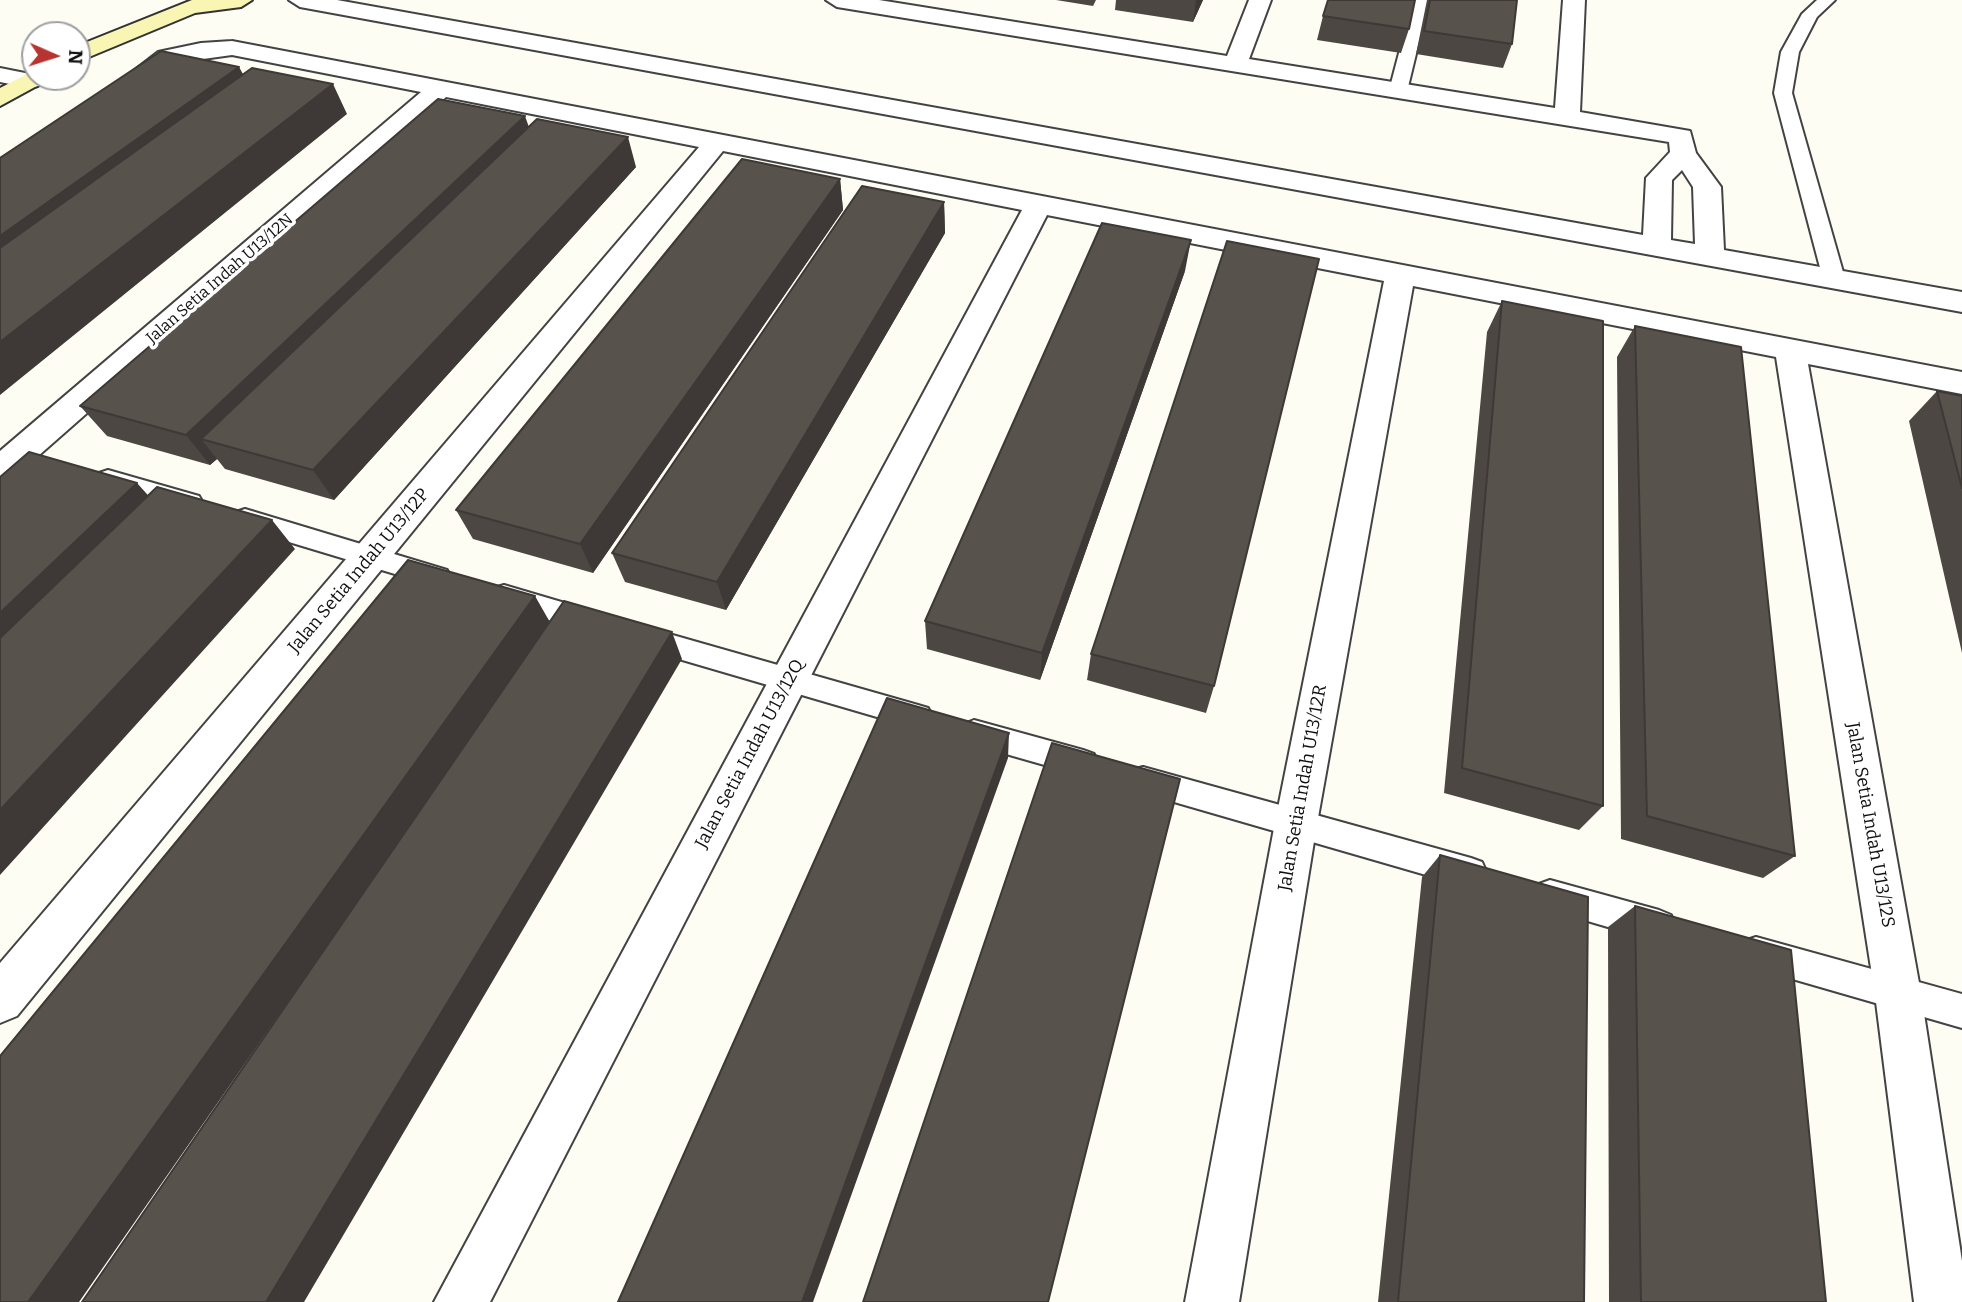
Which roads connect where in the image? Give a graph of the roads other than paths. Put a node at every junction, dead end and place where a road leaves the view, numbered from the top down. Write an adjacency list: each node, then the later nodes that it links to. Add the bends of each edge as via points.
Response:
1 (167, 0): 10 (street)
2 (241, 0): 11 (street, via 190,7)
3 (300, 0): 24 (street)
4 (837, 0): 9 (street)
5 (1260, 0): 12 (street)
6 (1421, 0): 17 (lane)
7 (1574, 0): 20 (street)
8 (1827, 0): 27 (lane, via 1810,14 1790,51 1783,93)
9 (933, 7): 12 (street)
10 (91, 45)
11 (91, 47)
12 (1235, 65): 17 (street)
13 (0, 75): 14 (street)
14 (21, 78)
15 (21, 86): 19 (street)
16 (440, 89): 18 (street, via 232,48 166,57); 21 (street); 31 (street, Jalan Setia Indah U13/12N)
17 (1398, 91): 20 (street)
18 (113, 94)
19 (0, 99)
20 (1567, 119): 22 (street, via 1681,136)
21 (716, 143): 23 (street); 33 (street, Jalan Setia Indah U13/12P)
22 (1683, 153): 24 (street, via 1659,177); 25 (street, via 1707,187)
23 (1038, 205): 26 (street); 34 (street, Jalan Setia Indah U13/12Q)
24 (1657, 248): 25 (street)
25 (1710, 256): 27 (street)
26 (1400, 276): 29 (street); 35 (street, Jalan Setia Indah U13/12R)
27 (1834, 279): 28 (street)
28 (1962, 302)
29 (1790, 350): 30 (street); 38 (street, Jalan Setia Indah U13/12S)
30 (1962, 383)
31 (16, 457)
32 (85, 472): 33 (lane)
33 (371, 557): 34 (lane); 39 (street, Jalan Setia Indah U13/12P)
34 (789, 680): 35 (lane); 41 (street, Jalan Setia Indah U13/12Q)
35 (1296, 824): 36 (lane); 42 (street, Jalan Setia Indah U13/12R)
36 (1684, 933)
37 (1724, 944): 38 (lane)
38 (1898, 994): 40 (lane); 43 (street, Jalan Setia Indah U13/12S)
39 (0, 999)
40 (1962, 1011)
41 (461, 1302)
42 (1212, 1302)
43 (1941, 1302)

